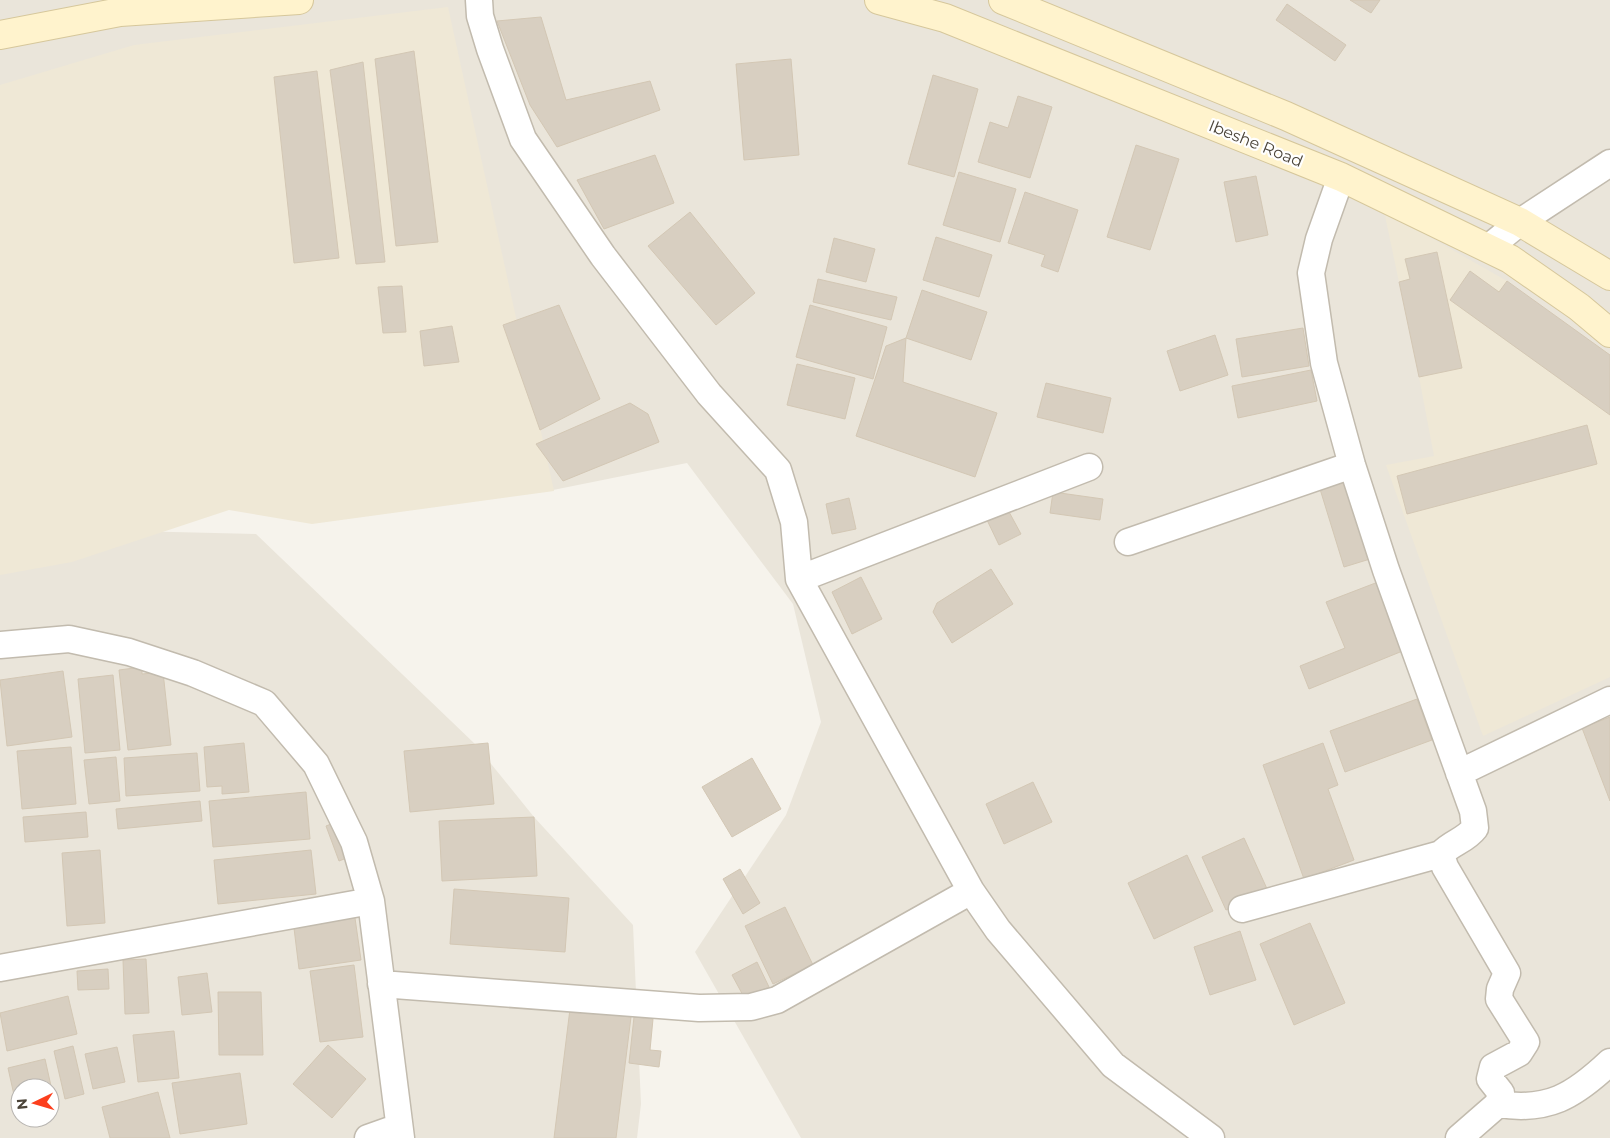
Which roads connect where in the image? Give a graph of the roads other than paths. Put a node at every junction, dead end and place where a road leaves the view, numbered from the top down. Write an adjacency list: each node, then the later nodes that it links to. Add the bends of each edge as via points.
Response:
1 (299, 0): 5 (main road, via 120,12)
2 (479, 0): 15 (street, via 480,16 490,49 523,139 602,256 709,394 778,470 794,522)
3 (879, 0): 7 (main road, Ibeshe Road, via 945,18)
4 (1003, 0): 8 (main road, via 1286,116)
5 (0, 35)
6 (1610, 163): 8 (street)
7 (1341, 178): 9 (main road, Ibeshe Road); 12 (street, via 1319,239 1311,273 1324,363)
8 (1520, 222): 9 (street); 10 (main road)
9 (1488, 248): 11 (main road, Ibeshe Road, via 1510,259 1579,307)
10 (1610, 276)
11 (1610, 333)
12 (1352, 465): 14 (street); 18 (street)
13 (1089, 467): 15 (street)
14 (1128, 542)
15 (799, 579): 20 (street)
16 (0, 644): 21 (street, via 70,639 129,652 194,673 264,703 316,764 354,842)
17 (1610, 700): 18 (street)
18 (1459, 773): 19 (street, via 1473,811 1475,828 1468,837 1450,844)
19 (1441, 854): 22 (street); 26 (street, via 1445,867 1507,973 1499,999 1526,1042 1519,1053 1493,1067 1490,1079 1501,1093)
20 (971, 891): 24 (street, via 777,1000 751,1007 698,1008); 29 (street, via 998,930 1113,1065)
21 (371, 901): 23 (street); 24 (street)
22 (1242, 909)
23 (0, 968)
24 (381, 984): 27 (street)
25 (1610, 1062): 26 (street, via 1565,1098 1540,1106)
26 (1498, 1104): 30 (street)
27 (400, 1132): 28 (street)
28 (368, 1138)
29 (1211, 1138)
30 (1459, 1138)

